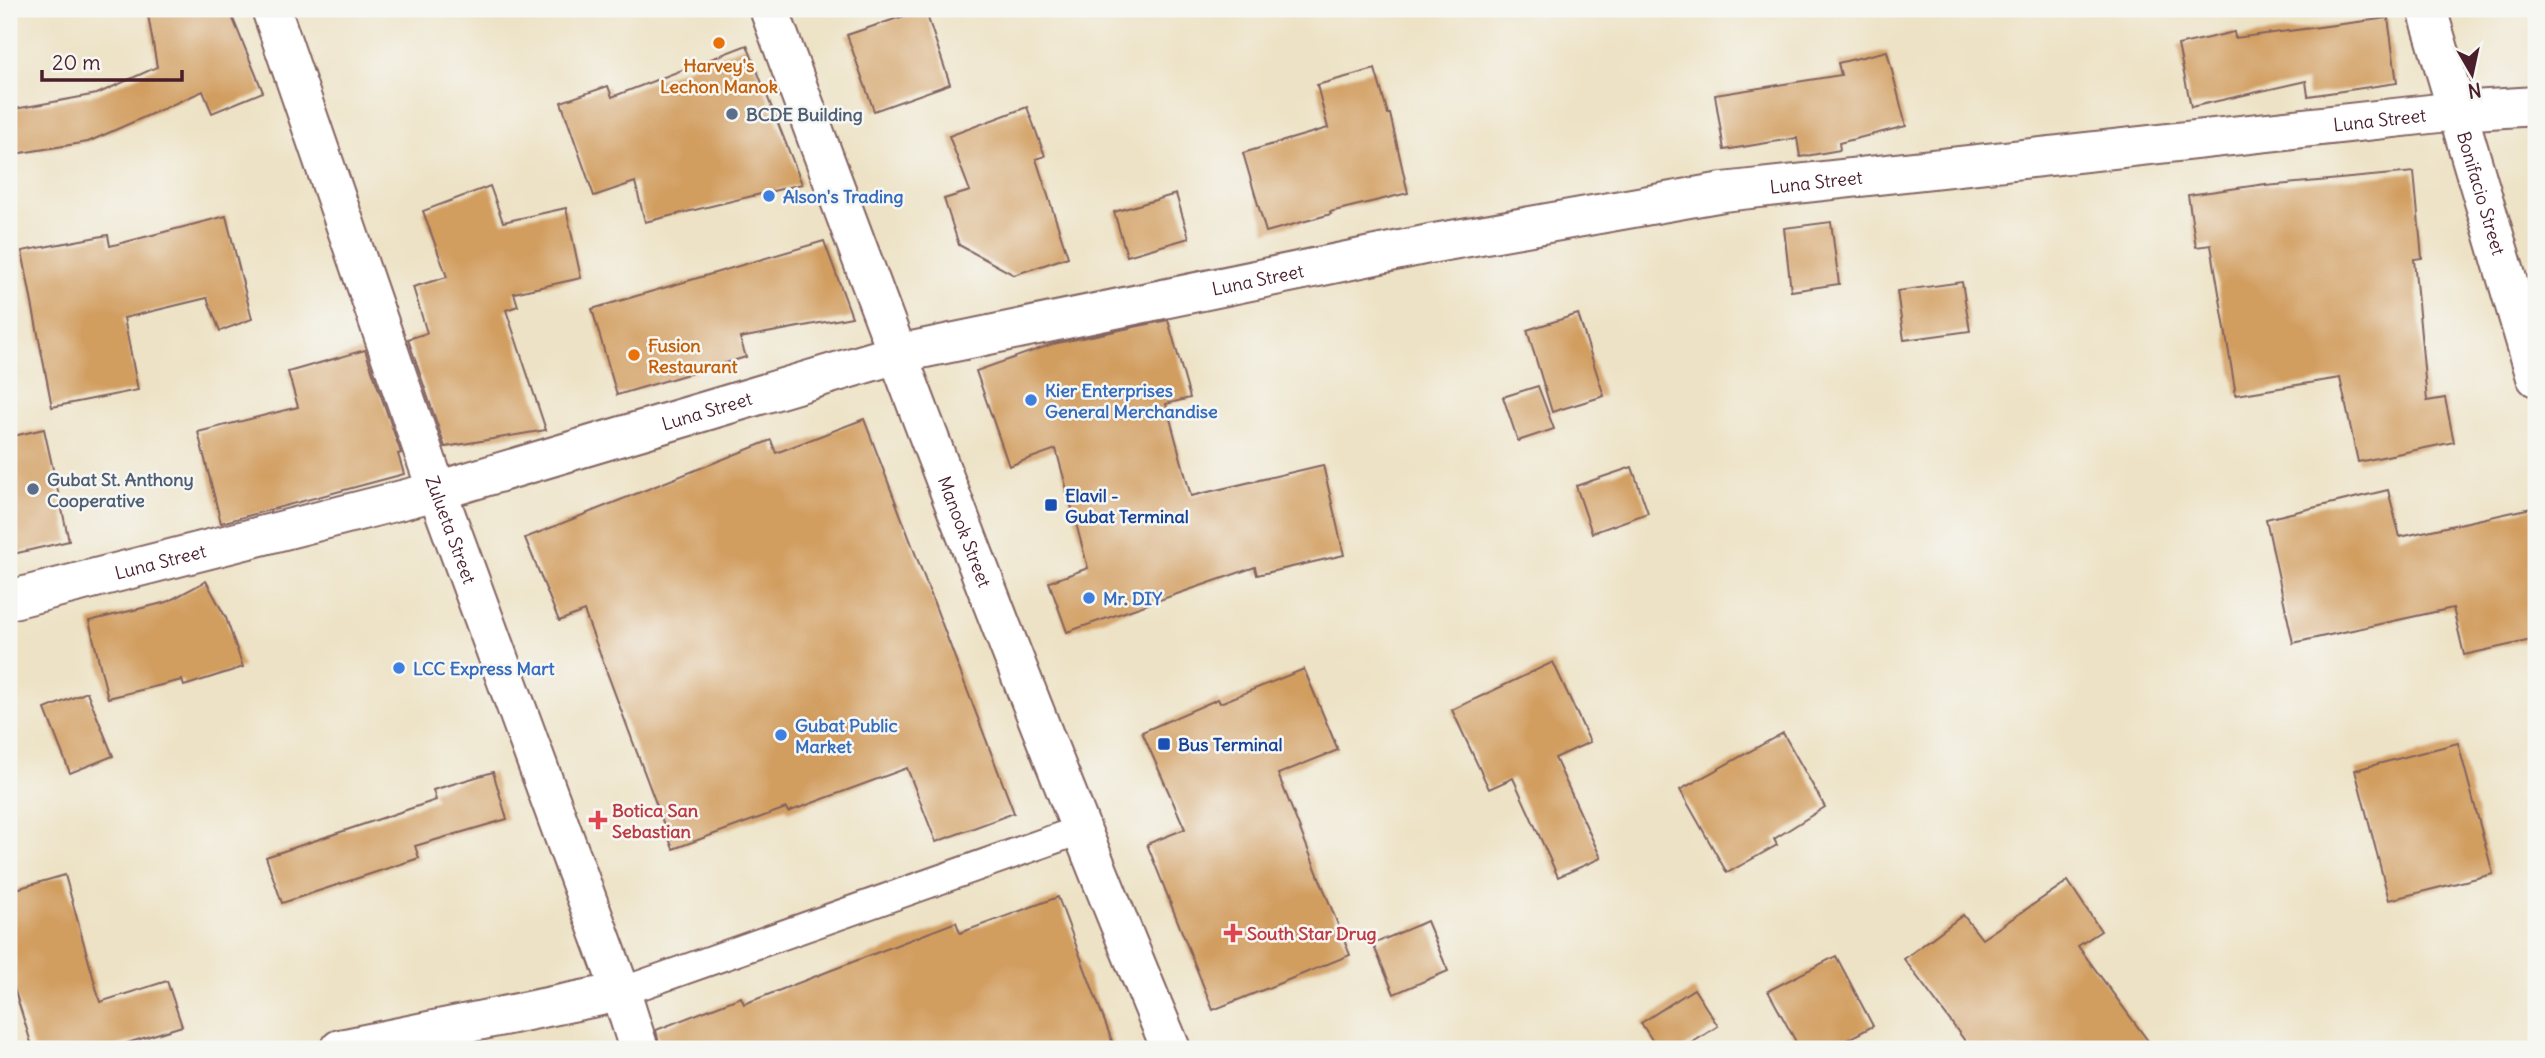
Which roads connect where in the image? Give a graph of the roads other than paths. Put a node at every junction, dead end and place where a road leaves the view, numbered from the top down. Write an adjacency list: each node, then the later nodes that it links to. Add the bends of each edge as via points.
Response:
1 (271, 9): 8 (street, Zulueta Street)
2 (769, 9): 6 (street, Manook Street)
3 (2427, 9): 5 (street, Bonifacio Street)
4 (2536, 106): 5 (street, Luna Street)
5 (2457, 111): 6 (street, Luna Street, via 1723,192 1429,244); 7 (street, Bonifacio Street)
6 (897, 354): 8 (street, Luna Street); 10 (street, Manook Street)
7 (2536, 377)
8 (437, 491): 9 (street, Luna Street); 11 (street, Zulueta Street)
9 (9, 600)
10 (1080, 830): 11 (lane); 14 (street, Manook Street)
11 (621, 992): 12 (street); 13 (street, Zulueta Street)
12 (340, 1049)
13 (639, 1049)
14 (1171, 1049)

